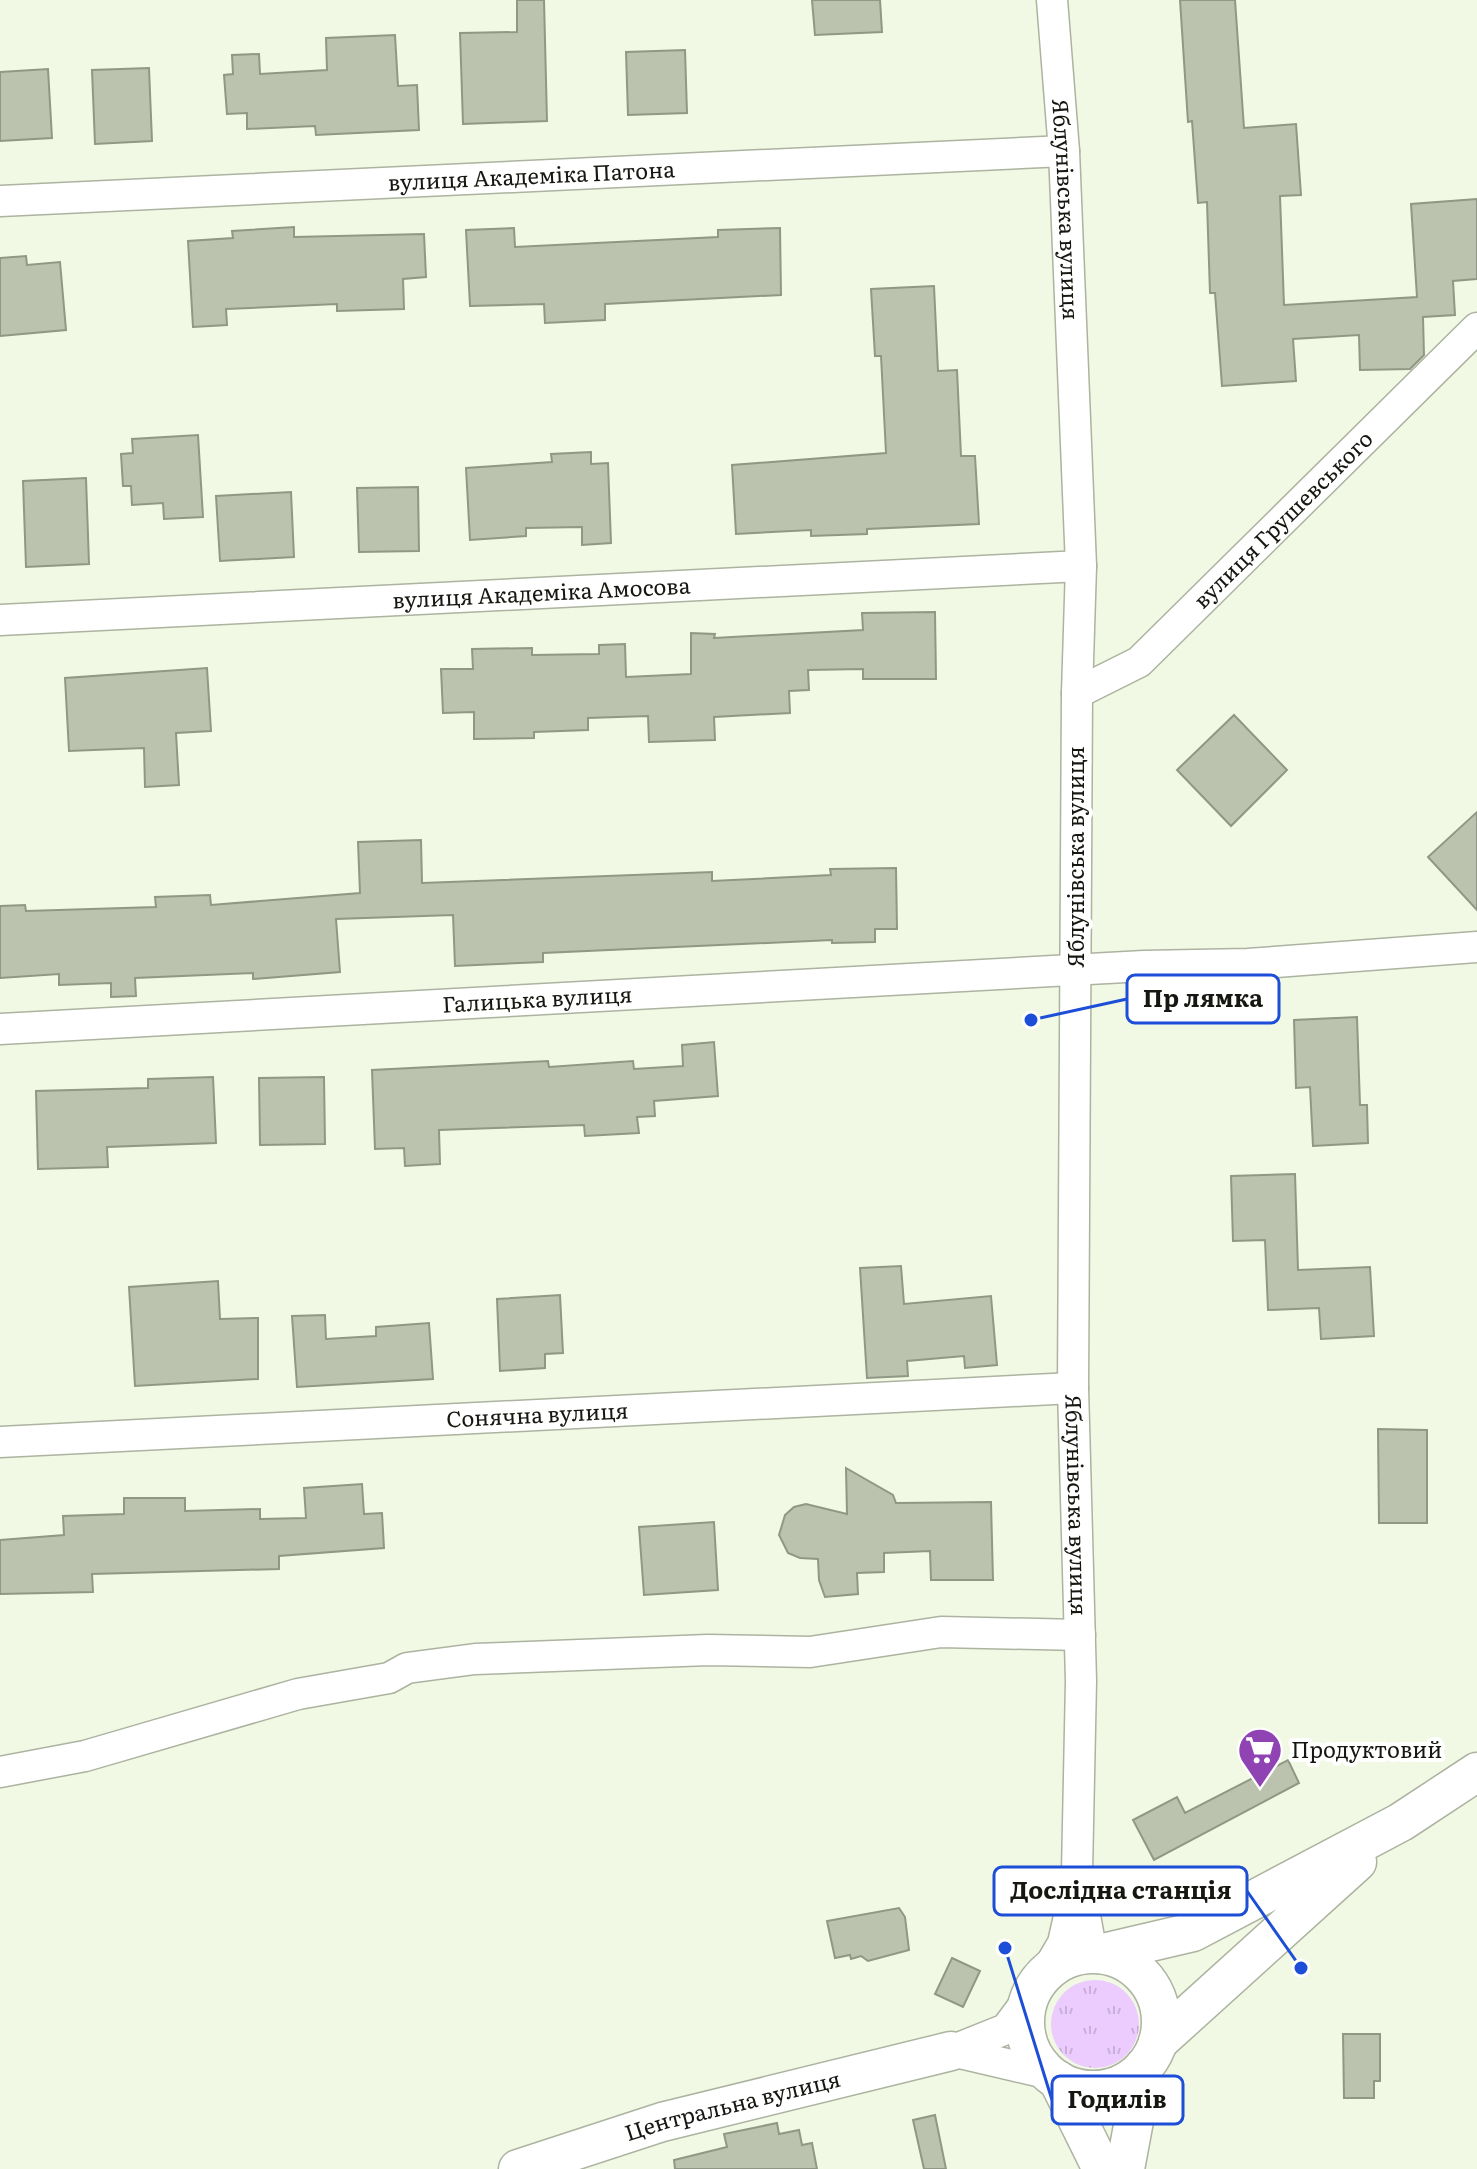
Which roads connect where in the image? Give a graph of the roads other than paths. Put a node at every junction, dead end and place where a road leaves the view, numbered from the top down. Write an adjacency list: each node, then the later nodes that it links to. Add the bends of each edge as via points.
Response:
1 (1052, 0): 2 (street, Яблунівська вулиця)
2 (1064, 151): 3 (street, вулиця Академіка Патона); 5 (street, Яблунівська вулиця)
3 (0, 201)
4 (1477, 328): 7 (street, вулиця Грушевського, via 1139,662)
5 (1081, 566): 6 (street, вулиця Академіка Амосова); 7 (street, Яблунівська вулиця)
6 (0, 620)
7 (1077, 693): 9 (street, Яблунівська вулиця)
8 (1477, 947): 9 (street, Галицька вулиця)
9 (1076, 971): 10 (street, Галицька вулиця); 11 (street, Яблунівська вулиця)
10 (0, 1029)
11 (1073, 1388): 12 (street, Сонячна вулиця); 13 (street, Яблунівська вулиця)
12 (0, 1442)
13 (1080, 1635): 14 (street, via 941,1632 810,1652 708,1650 475,1659 407,1668 389,1678 298,1694 85,1756); 17 (street, Яблунівська вулиця)
14 (0, 1772)
15 (1477, 1772): 16 (main road)
16 (1401, 1822): 18 (main road, via 1193,1932); 21 (main road)
17 (1077, 1872): 18 (street, Яблунівська вулиця); 19 (street, via 1063,1943)
18 (1096, 1954): 19 (main road, via 1068,1959); 21 (main road, via 1124,1962 1145,1978 1160,2015)
19 (1038, 1985): 20 (street, via 1006,2029); 22 (main road, via 1026,2010 1027,2039)
20 (951, 2051): 22 (street); 23 (main road, Центральна вулиця, via 662,2122)
21 (1151, 2054): 22 (main road, via 1110,2088 1084,2089); 25 (main road)
22 (1054, 2077): 24 (main road)
23 (518, 2169)
24 (1102, 2169)
25 (1125, 2169)

